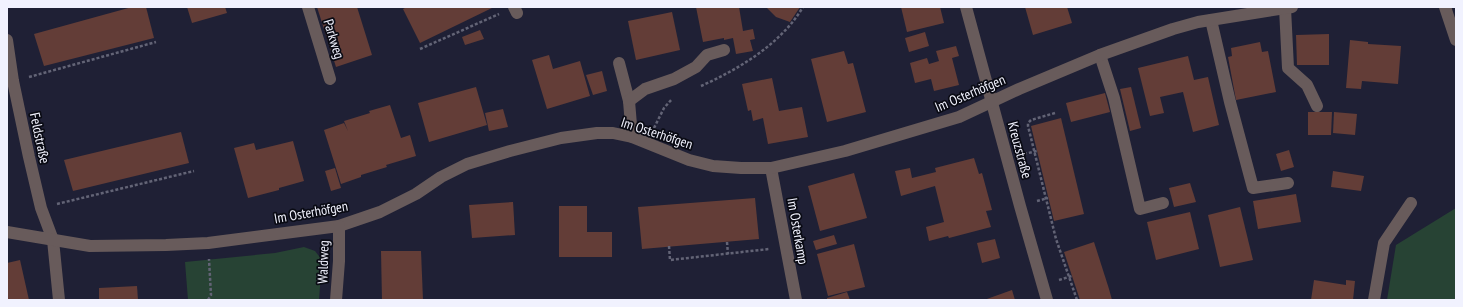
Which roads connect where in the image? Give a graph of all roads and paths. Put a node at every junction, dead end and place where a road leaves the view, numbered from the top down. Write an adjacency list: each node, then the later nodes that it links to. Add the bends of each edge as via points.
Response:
1 (308, 7): 15 (street, Parkweg)
2 (803, 7): 17 (path, via 779,37 757,54)
3 (966, 7): 20 (street, Kreuzstraße)
4 (1445, 7): 9 (street)
5 (1289, 8): 7 (street, Im Osterhöfgen); 21 (street, via 1288,68 1307,85)
6 (515, 9): 11 (path)
7 (1211, 20): 13 (street, Im Osterhöfgen, via 1173,29); 29 (street, via 1253,188)
8 (7, 40): 16 (street, Feldstraße)
9 (1456, 40)
10 (156, 42): 16 (path)
11 (420, 49)
12 (724, 50): 19 (street, via 707,55 696,67 674,79 645,89)
13 (1100, 54): 20 (street, Im Osterhöfgen); 32 (street, via 1114,98 1140,209)
14 (619, 63): 19 (street)
15 (330, 80)
16 (13, 81): 34 (street, Feldstraße)
17 (695, 89)
18 (676, 97): 24 (path, via 664,108)
19 (629, 101): 23 (street)
20 (991, 102): 27 (street, Im Osterhöfgen, via 959,117 845,151); 49 (street, Kreuzstraße)
21 (1317, 106)
22 (1055, 113): 25 (path, via 1028,123)
23 (632, 138): 24 (street, Im Osterhöfgen); 35 (street, Im Osterhöfgen, via 597,133 561,138 502,153 467,164 386,209)
24 (647, 143): 27 (street, Im Osterhöfgen, via 689,160 713,166)
25 (1036, 151): 26 (path); 30 (path)
26 (1029, 153)
27 (771, 168): 41 (street, Im Osterkamp)
28 (194, 172): 34 (path)
29 (1288, 184)
30 (1047, 198): 31 (path); 43 (path, via 1056,239)
31 (1041, 199)
32 (1163, 203)
33 (1411, 204): 51 (street, via 1384,243)
34 (41, 208): 37 (street, Feldstraße)
35 (339, 226): 39 (street, Im Osterhöfgen); 47 (street, Waldweg)
36 (7, 232): 37 (street, Im Osterhöfgen)
37 (53, 240): 39 (street, Im Osterhöfgen, via 90,246); 45 (street, Feldstraße)
38 (727, 242): 42 (path)
39 (208, 243): 46 (path, via 211,295)
40 (669, 246): 42 (path, via 670,260)
41 (785, 248): 42 (path); 48 (street, Im Osterkamp)
42 (728, 254)
43 (1070, 277): 44 (path); 50 (path)
44 (1064, 279)
45 (60, 300)
46 (208, 300)
47 (336, 300)
48 (796, 300)
49 (1047, 300)
50 (1077, 300)
51 (1374, 300)

